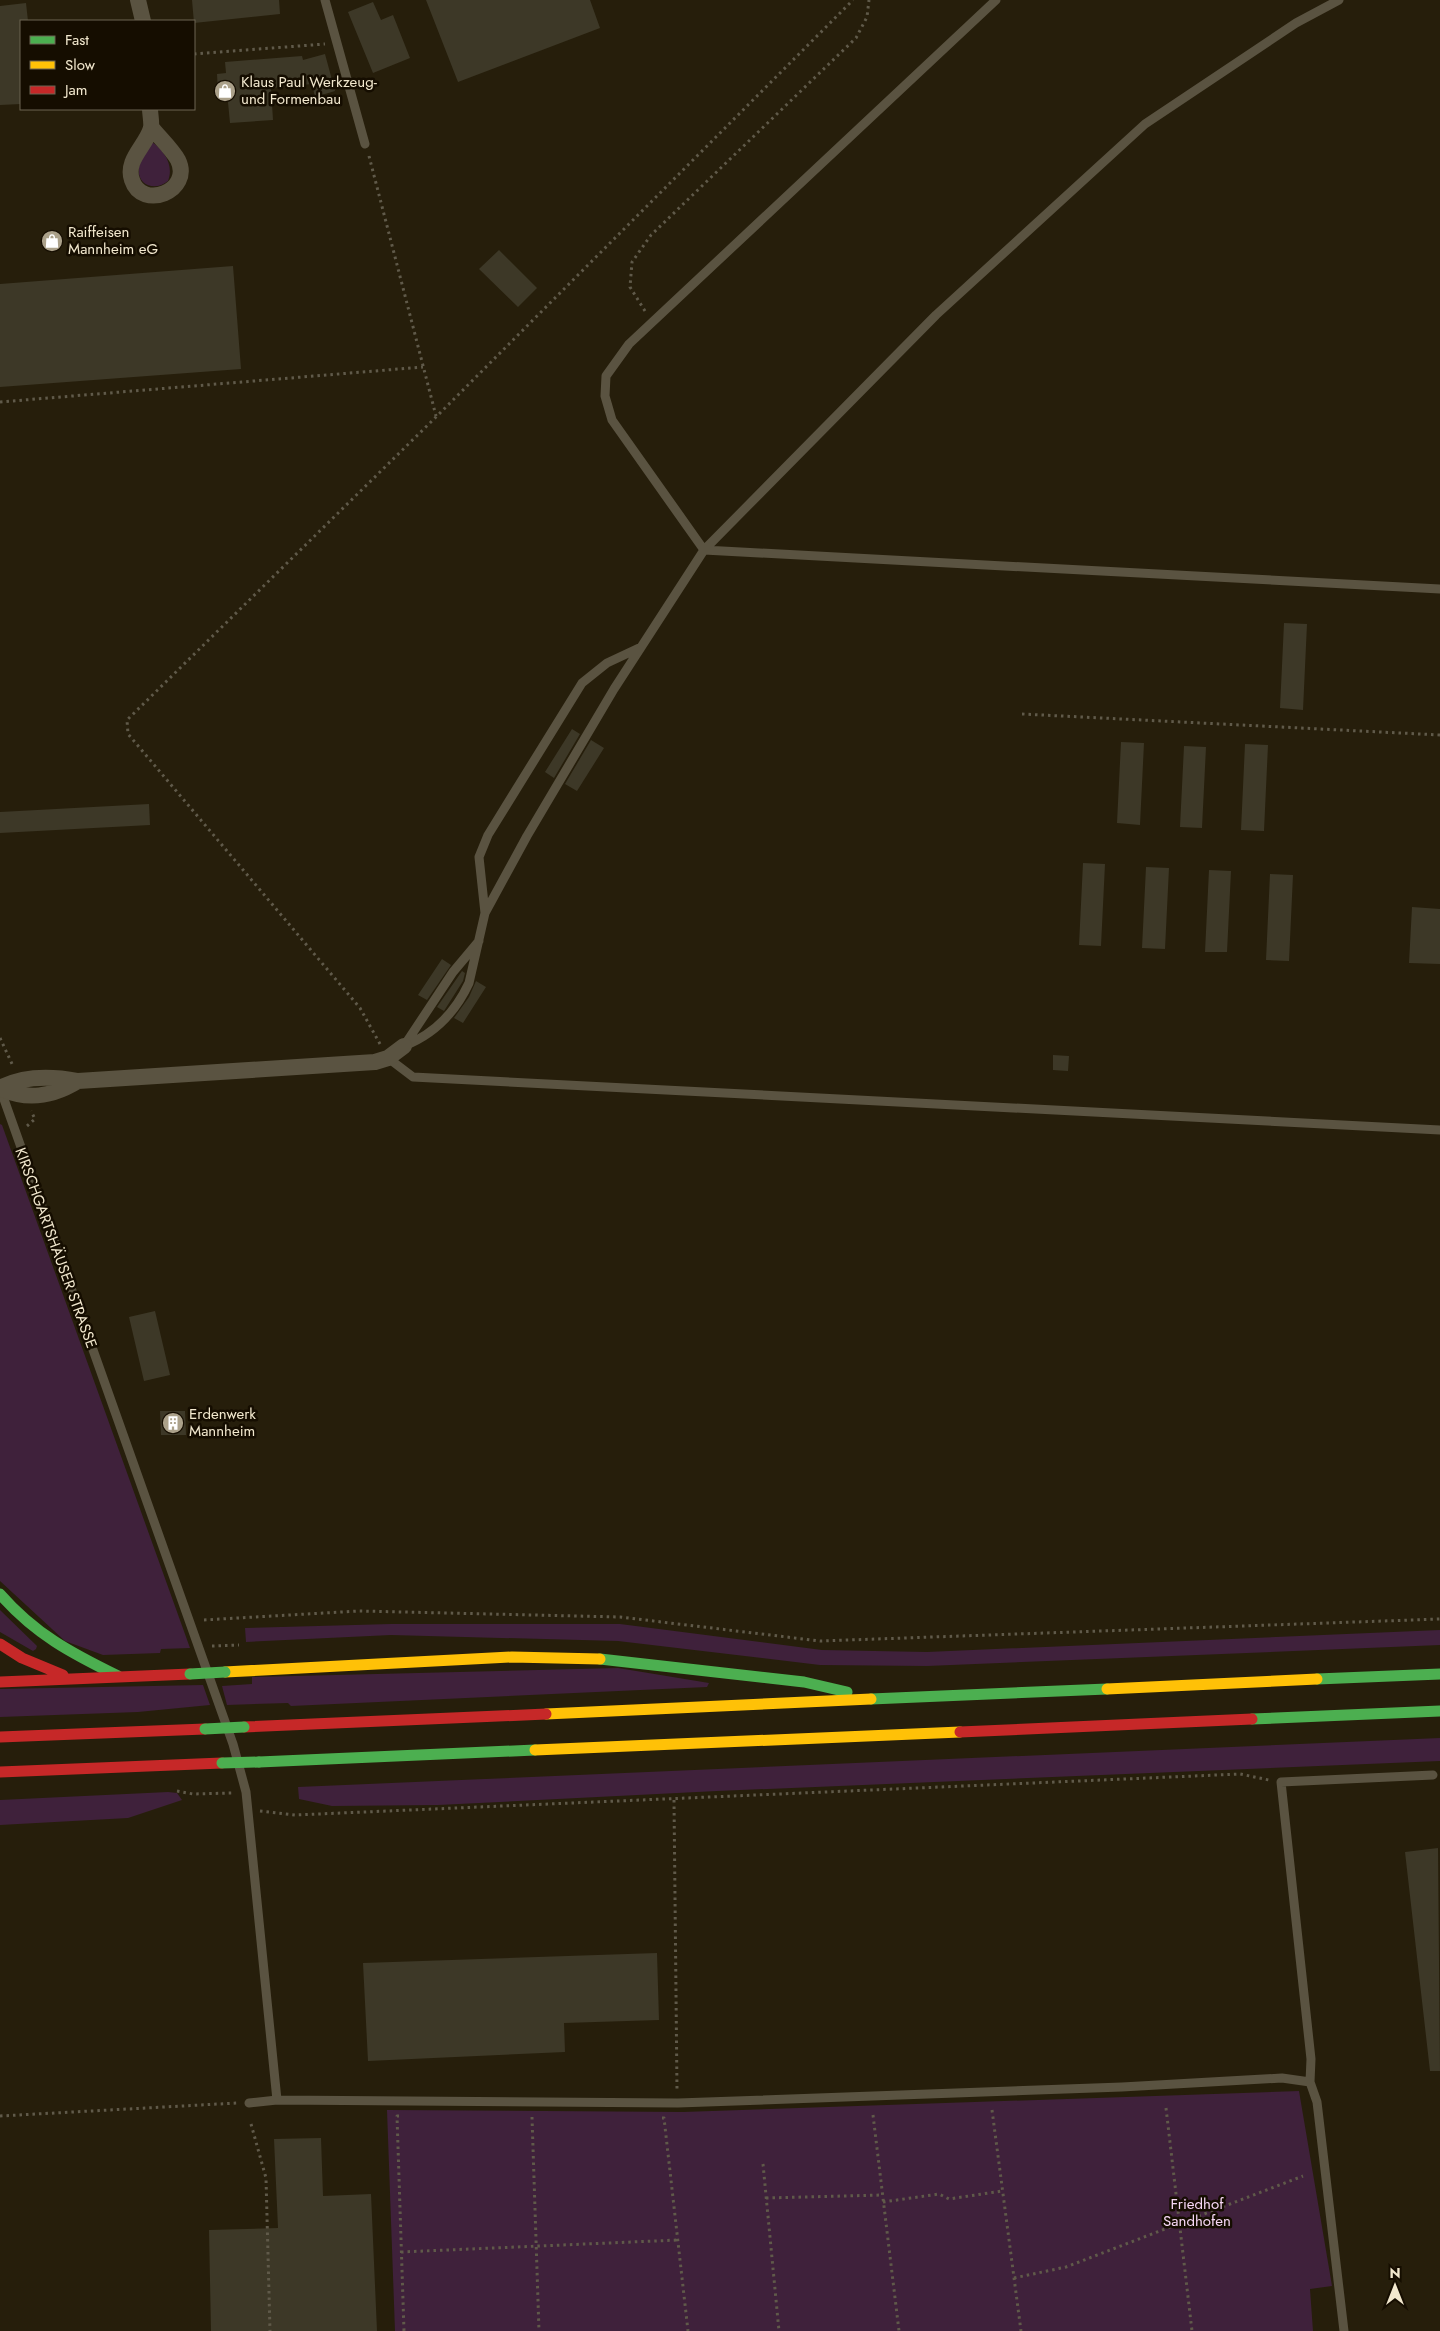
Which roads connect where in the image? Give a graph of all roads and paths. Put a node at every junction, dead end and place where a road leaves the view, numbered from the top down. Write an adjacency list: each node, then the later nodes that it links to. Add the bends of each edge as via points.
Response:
1 (138, 0): 7 (street)
2 (325, 0): 8 (lane)
3 (853, 0): 16 (path)
4 (870, 0): 13 (path, via 867,18 856,38 651,235 632,262 630,287)
5 (996, 0): 13 (lane)
6 (1339, 0): 17 (lane, via 1296,23 1146,124 936,315)
7 (143, 20)
8 (338, 43): 9 (path); 12 (lane)
9 (195, 54)
10 (150, 110): 11 (street)
11 (151, 127)
12 (365, 144): 14 (path)
13 (652, 322): 17 (lane, via 629,344 606,376 605,396 612,420)
14 (424, 367): 15 (path); 16 (path)
15 (0, 402)
16 (436, 417): 25 (path, via 127,720 128,734 360,1008)
17 (704, 550): 18 (lane); 19 (lane)
18 (1440, 588)
19 (642, 647): 22 (lane, via 527,836); 22 (lane, via 607,663 582,683 488,835 479,857)
20 (1022, 714): 21 (path)
21 (1440, 735)
22 (485, 913): 23 (lane)
23 (480, 938): 24 (lane, via 453,972); 24 (lane, via 469,983 453,1009 424,1038)
24 (404, 1046): 25 (street)
25 (388, 1058): 26 (street, via 375,1062 78,1081 49,1077 20,1080); 27 (lane, via 413,1077)
26 (0, 1088): 30 (lane, KIRSCHGARTSHÄUSER STRASSE)
27 (1440, 1130)
28 (0, 1594): 35 (highway, via 14,1611 56,1646)
29 (1440, 1619): 30 (path, via 820,1641 620,1617 359,1611)
30 (188, 1621): 33 (lane, KIRSCHGARTSHÄUSER STRASSE)
31 (0, 1644): 36 (highway, via 29,1662)
32 (239, 1645): 33 (path)
33 (197, 1647): 45 (lane, KIRSCHGARTSHÄUSER STRASSE, via 233,1744)
34 (1440, 1674): 38 (highway)
35 (119, 1677): 36 (highway); 38 (highway, bridge, via 512,1657 593,1658 804,1682)
36 (72, 1679): 37 (highway)
37 (0, 1682)
38 (880, 1700): 40 (highway, bridge)
39 (1440, 1712): 41 (highway, bridge)
40 (0, 1737)
41 (0, 1772)
42 (1432, 1775): 43 (lane)
43 (1281, 1782): 46 (path, via 1240,1774); 48 (lane, via 1311,2060)
44 (177, 1790): 45 (path, via 193,1794)
45 (246, 1792): 47 (lane, KIRSCHGARTSHÄUSER STRASSE)
46 (674, 1800): 47 (path, via 295,1815); 51 (path)
47 (249, 1810): 49 (lane, KIRSCHGARTSHÄUSER STRASSE)
48 (1310, 2082): 51 (lane, via 1282,2078); 79 (lane, via 1317,2102)
49 (277, 2100): 50 (lane); 51 (lane)
50 (249, 2103): 55 (path)
51 (678, 2103)
52 (1166, 2108): 66 (path)
53 (992, 2110): 62 (path)
54 (873, 2115): 63 (path)
55 (0, 2116)
56 (397, 2116): 69 (path)
57 (532, 2117): 68 (path)
58 (664, 2118): 67 (path)
59 (251, 2124): 71 (path, via 266,2178)
60 (763, 2164): 64 (path)
61 (1303, 2176): 66 (path)
62 (1002, 2191): 65 (path, via 949,2199 939,2194); 70 (path)
63 (883, 2195): 64 (path); 65 (path)
64 (766, 2198): 75 (path)
65 (884, 2202): 76 (path)
66 (1179, 2224): 70 (path, via 1066,2267); 78 (path)
67 (678, 2240): 68 (path); 74 (path)
68 (536, 2246): 69 (path); 73 (path)
69 (401, 2252): 72 (path)
70 (1014, 2278): 77 (path)
71 (270, 2331)
72 (404, 2331)
73 (539, 2331)
74 (688, 2331)
75 (779, 2331)
76 (899, 2331)
77 (1020, 2331)
78 (1192, 2331)
79 (1344, 2331)

